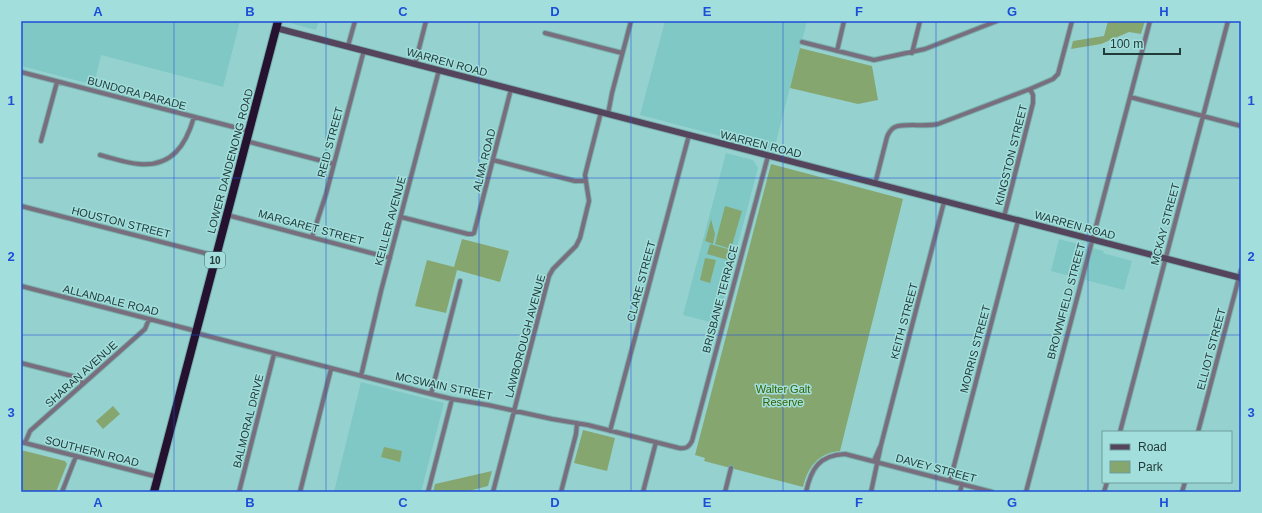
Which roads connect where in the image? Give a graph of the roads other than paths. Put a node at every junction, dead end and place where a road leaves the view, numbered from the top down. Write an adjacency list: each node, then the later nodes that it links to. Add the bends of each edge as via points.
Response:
1 (355, 21): 13 (street)
2 (426, 21): 18 (street)
3 (631, 21): 16 (street, LAWBOROUGH AVENUE)
4 (844, 21): 15 (street)
5 (920, 21): 17 (street)
6 (997, 21): 17 (street)
7 (1072, 21): 23 (street, via 1058,74 1053,79)
8 (1150, 21): 24 (street, BROWNFIELD STREET)
9 (1228, 21): 27 (street, MCKAY STREET)
10 (277, 24): 13 (street, WARREN ROAD); 29 (highway, LOWER DANDENONG ROAD / 10)
11 (545, 33): 16 (street)
12 (802, 42): 15 (street)
13 (348, 46): 14 (street, WARREN ROAD)
14 (364, 50): 18 (street, WARREN ROAD); 36 (street, REID STREET)
15 (836, 51): 17 (street, via 874,60)
16 (622, 53): 25 (street, LAWBOROUGH AVENUE)
17 (912, 53)
18 (415, 64): 19 (street, WARREN ROAD)
19 (439, 70): 22 (street, WARREN ROAD); 42 (street, KEILLER AVENUE)
20 (21, 72): 21 (street, BUNDORA PARADE)
21 (57, 82): 26 (street, BUNDORA PARADE); 31 (street)
22 (511, 89): 25 (street, WARREN ROAD); 35 (street, ALMA ROAD)
23 (1030, 89): 38 (street, via 938,124 893,127 887,137); 43 (street, KINGSTON STREET, via 1033,103)
24 (1130, 97): 27 (street); 46 (street, BROWNFIELD STREET)
25 (605, 113): 30 (street, WARREN ROAD); 37 (street, LAWBOROUGH AVENUE)
26 (194, 117): 29 (street, BUNDORA PARADE); 33 (street, via 185,142 173,155 162,161 138,164)
27 (1203, 117): 28 (street); 49 (street, MCKAY STREET)
28 (1241, 126)
29 (249, 131): 32 (highway, LOWER DANDENONG ROAD / 10)
30 (689, 135): 34 (street, WARREN ROAD); 65 (street, CLARE STREET)
31 (41, 141)
32 (246, 141): 36 (street); 41 (highway, LOWER DANDENONG ROAD / 10)
33 (100, 155)
34 (768, 156): 38 (street, WARREN ROAD); 70 (street, BRISBANE TERRACE)
35 (493, 160): 37 (street, via 575,181); 42 (street, ALMA ROAD, via 476,229 472,234)
36 (334, 164): 45 (street, REID STREET)
37 (585, 181): 63 (street, LAWBOROUGH AVENUE, via 590,201 580,238 576,246 548,276)
38 (875, 184): 39 (street, WARREN ROAD)
39 (944, 202): 43 (street, WARREN ROAD); 72 (street, KEITH STREET)
40 (21, 206): 47 (street, HOUSTON STREET)
41 (227, 215): 45 (street, MARGARET STREET); 47 (highway, LOWER DANDENONG ROAD / 10)
42 (401, 217): 48 (street, KEILLER AVENUE)
43 (1004, 217): 44 (street, WARREN ROAD)
44 (1018, 221): 46 (street, WARREN ROAD); 75 (street, MORRIS STREET)
45 (312, 237): 48 (street, MARGARET STREET)
46 (1092, 240): 49 (street, WARREN ROAD); 90 (street, BROWNFIELD STREET)
47 (216, 256): 55 (highway, LOWER DANDENONG ROAD / 10)
48 (390, 258): 59 (street, KEILLER AVENUE)
49 (1165, 259): 51 (street, WARREN ROAD); 66 (street, MCKAY STREET)
50 (1241, 270): 51 (street, ELLIOT STREET)
51 (1240, 278): 67 (street, ELLIOT STREET)
52 (460, 281): 61 (street)
53 (21, 286): 54 (street, ALLANDALE ROAD)
54 (149, 319): 55 (street, ALLANDALE ROAD); 60 (street, SHARAN AVENUE, via 145,329)
55 (196, 332): 56 (street, MCSWAIN STREET); 74 (highway, LOWER DANDENONG ROAD / 10)
56 (274, 354): 58 (street, MCSWAIN STREET); 79 (street, BALMORAL DRIVE)
57 (21, 363): 60 (street, via 76,377)
58 (331, 369): 59 (street, MCSWAIN STREET); 80 (street)
59 (360, 376): 61 (street, MCSWAIN STREET)
60 (83, 384): 69 (street, SHARAN AVENUE, via 30,431)
61 (431, 394): 62 (street, MCSWAIN STREET)
62 (452, 399): 63 (street, MCSWAIN STREET); 81 (street)
63 (514, 410): 64 (street, MCSWAIN STREET); 82 (street, LAWBOROUGH AVENUE)
64 (577, 423): 65 (street, MCSWAIN STREET); 83 (street)
65 (610, 431): 68 (street, MCSWAIN STREET)
66 (1120, 431)
67 (1198, 431)
68 (656, 442): 70 (street, MCSWAIN STREET, via 682,449); 84 (street)
69 (23, 443): 71 (street, SOUTHERN ROAD)
70 (689, 446)
71 (76, 456): 74 (street, SOUTHERN ROAD); 77 (street)
72 (878, 462): 75 (street, DAVEY STREET); 86 (street, DAVEY STREET, via 845,454 827,458 813,470); 87 (street, KEITH STREET)
73 (731, 468): 85 (street)
74 (158, 477): 78 (highway, LOWER DANDENONG ROAD / 10)
75 (950, 481): 76 (street, DAVEY STREET)
76 (962, 484): 88 (street); 89 (street, DAVEY STREET)
77 (62, 492)
78 (154, 492)
79 (238, 492)
80 (300, 492)
81 (428, 492)
82 (493, 492)
83 (561, 492)
84 (643, 492)
85 (725, 492)
86 (806, 492)
87 (872, 492)
88 (960, 492)
89 (992, 492)
90 (1026, 492)

